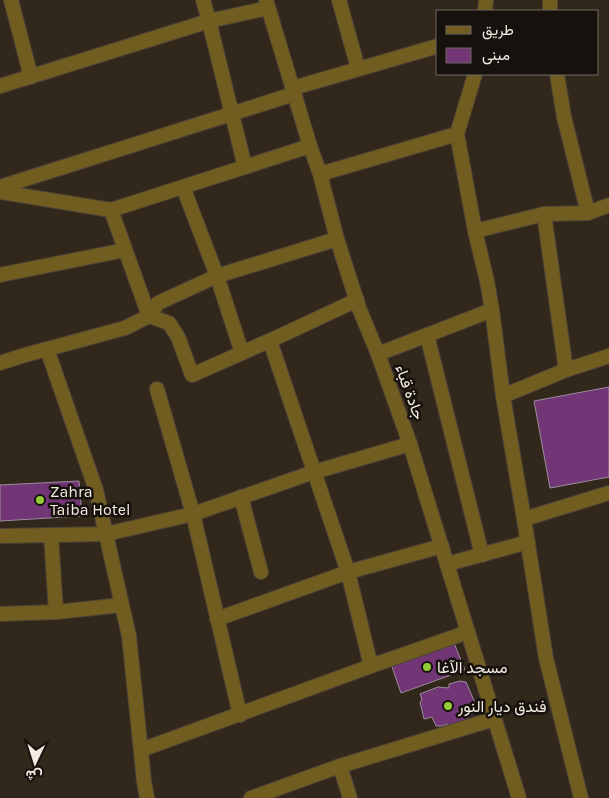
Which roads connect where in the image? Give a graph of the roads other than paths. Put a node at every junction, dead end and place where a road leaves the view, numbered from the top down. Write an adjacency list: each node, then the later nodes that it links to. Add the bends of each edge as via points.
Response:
1 (203, 0): 5 (street)
2 (339, 0): 7 (street)
3 (10, 2): 10 (street)
4 (267, 4): 5 (street); 12 (street, جادة قباء)
5 (209, 21): 10 (street); 13 (street)
6 (436, 47): 7 (street)
7 (358, 68): 12 (street)
8 (475, 75): 14 (street)
9 (557, 75): 23 (street)
10 (31, 77): 11 (street)
11 (0, 86)
12 (293, 91): 13 (street); 15 (street, جادة قباء)
13 (233, 114): 16 (street); 18 (street)
14 (457, 134): 17 (street); 25 (street)
15 (310, 146): 16 (street); 17 (street, جادة قباء)
16 (245, 166): 19 (street)
17 (320, 174): 26 (street, جادة قباء)
18 (0, 187)
19 (183, 187): 22 (street); 29 (street)
20 (0, 192): 22 (street)
21 (609, 205): 23 (street)
22 (111, 210): 27 (street)
23 (588, 213): 24 (street)
24 (544, 214): 25 (street); 40 (street)
25 (475, 231): 31 (street)
26 (337, 239): 29 (street); 30 (street, جادة قباء)
27 (125, 250): 28 (street); 32 (street)
28 (0, 275)
29 (217, 276): 32 (street, via 158,303); 36 (street)
30 (357, 300): 34 (street); 37 (street, جادة قباء)
31 (492, 310): 33 (street); 42 (street)
32 (148, 316): 35 (street, via 125,328); 36 (street, via 169,323 178,337 192,375)
33 (426, 335): 37 (street); 54 (street)
34 (270, 340): 36 (street); 44 (street)
35 (47, 349): 39 (street); 49 (street, via 96,490)
36 (242, 353)
37 (378, 354): 43 (street, جادة قباء)
38 (609, 356): 40 (street)
39 (0, 363)
40 (566, 370): 42 (street)
41 (157, 389): 47 (street)
42 (503, 396): 48 (street)
43 (410, 444): 44 (street); 53 (street, جادة قباء)
44 (314, 472): 46 (street); 57 (street)
45 (609, 494): 48 (street)
46 (241, 497): 47 (street); 56 (street)
47 (193, 514): 49 (street); 61 (street)
48 (524, 519): 52 (street)
49 (106, 534): 50 (street); 58 (street)
50 (51, 535): 51 (street); 59 (street)
51 (0, 536)
52 (528, 542): 54 (street); 72 (street, via 546,658)
53 (442, 546): 55 (street, جادة قباء); 57 (street)
54 (482, 555): 55 (street)
55 (448, 564): 62 (street, جادة قباء)
56 (261, 572)
57 (348, 572): 61 (street); 63 (street)
58 (122, 605): 59 (street); 66 (street, via 129,636)
59 (56, 612): 60 (street)
60 (0, 614)
61 (217, 619): 64 (street)
62 (468, 632): 63 (street); 65 (street, جادة قباء)
63 (371, 666): 64 (street)
64 (240, 715): 66 (street)
65 (494, 719): 67 (street); 71 (street, جادة قباء)
66 (141, 750): 68 (street)
67 (340, 766): 69 (street); 70 (street)
68 (148, 798)
69 (251, 798)
70 (350, 798)
71 (519, 798)
72 (581, 798)

